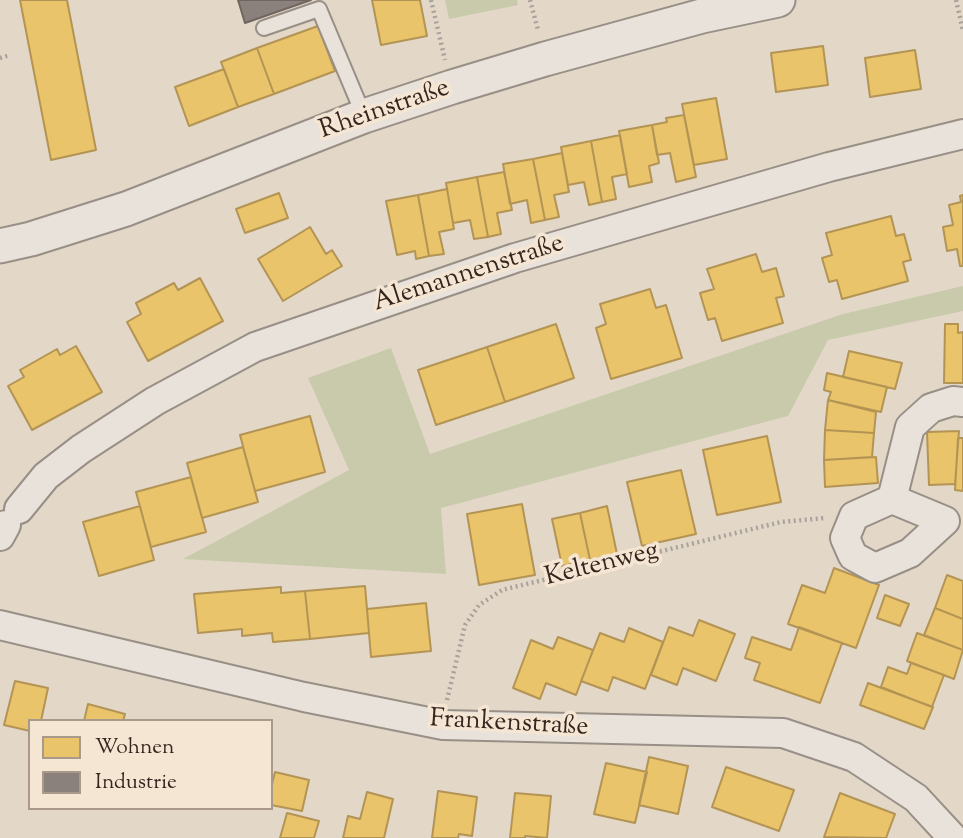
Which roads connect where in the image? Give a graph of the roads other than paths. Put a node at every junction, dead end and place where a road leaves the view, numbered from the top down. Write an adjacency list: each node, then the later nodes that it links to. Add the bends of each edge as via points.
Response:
1 (778, 0): 3 (street, Rheinstraße, via 558,55)
2 (264, 28): 3 (lane, via 318,9)
3 (364, 116): 5 (street, Rheinstraße, via 126,209)
4 (963, 134): 9 (street, Alemannenstraße, via 829,167 515,258 255,346 155,401 81,449 46,476)
5 (0, 246)
6 (963, 402): 7 (street, via 931,408 910,427)
7 (892, 499): 8 (street); 8 (street, via 854,516 845,538 853,556 875,568 910,553)
8 (954, 524)
9 (5, 526)
10 (0, 625): 11 (street, Frankenstraße, via 443,725 783,733 855,757 916,798)
11 (953, 838)

